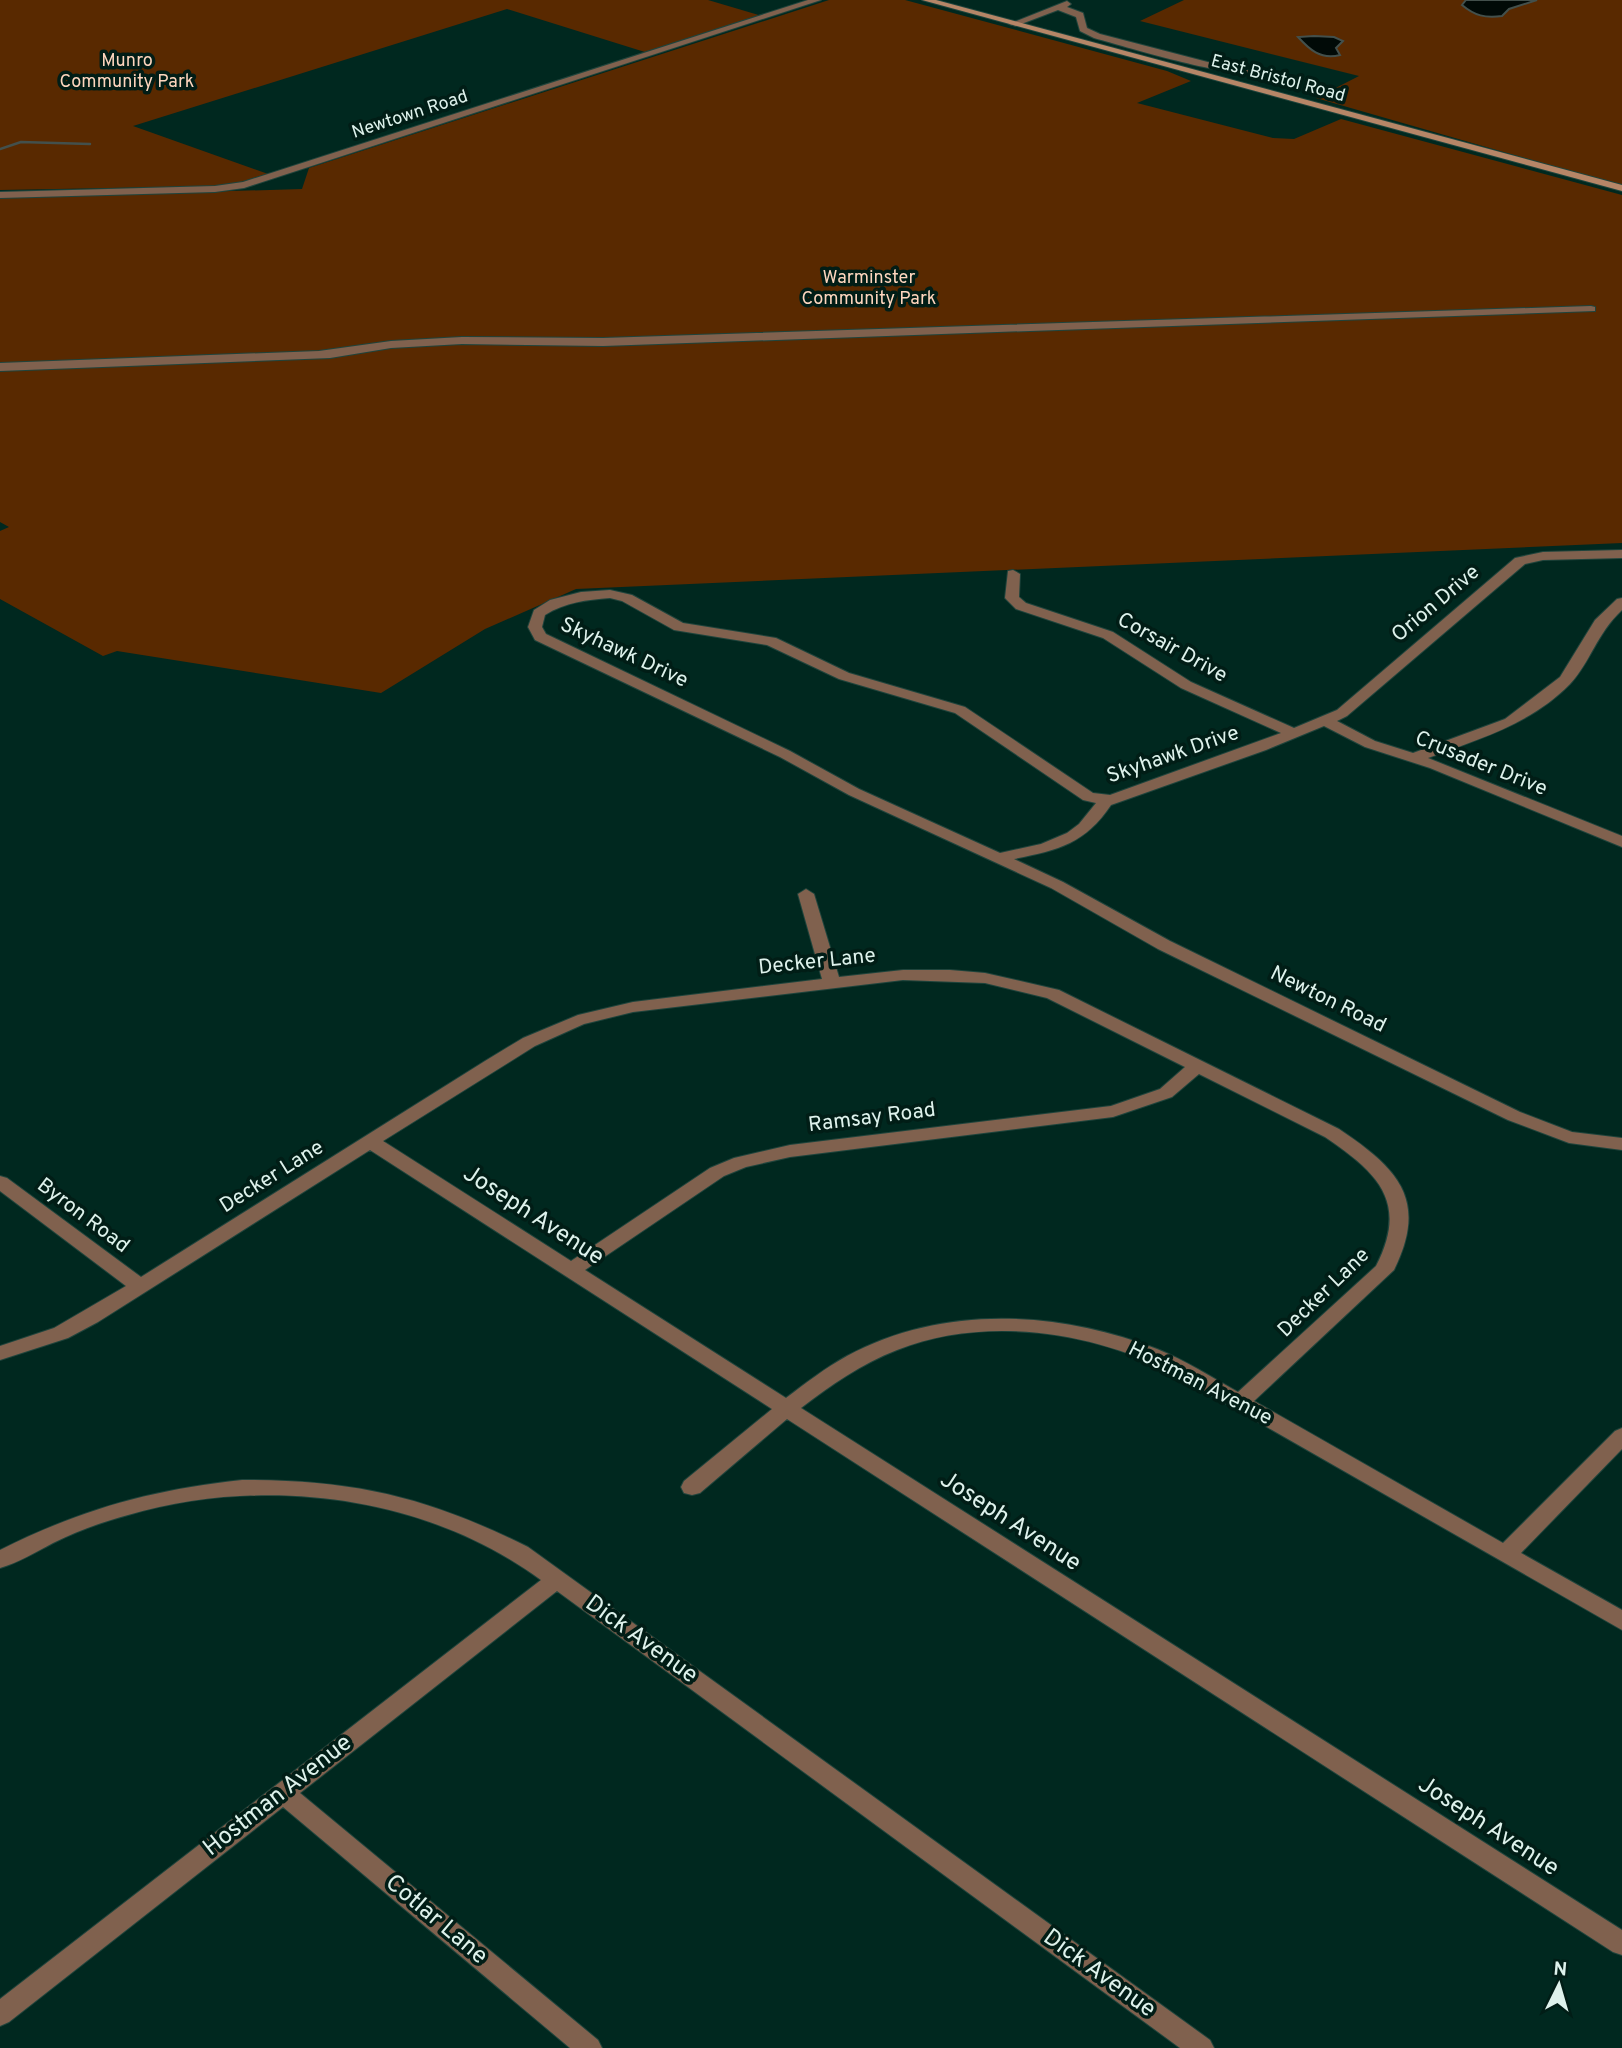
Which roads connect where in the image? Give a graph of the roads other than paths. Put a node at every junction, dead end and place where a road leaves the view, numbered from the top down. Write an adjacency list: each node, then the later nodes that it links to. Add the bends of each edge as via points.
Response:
1 (817, 0): 8 (street, Newtown Road, via 244,185)
2 (926, 0): 5 (main road, East Bristol Road)
3 (1076, 0): 4 (street)
4 (1058, 7): 5 (street); 6 (street, East Bristol Road, via 1080,15 1083,29 1097,36 1223,69)
5 (1013, 24): 7 (main road, East Bristol Road)
6 (1249, 71)
7 (1622, 188)
8 (0, 195)
9 (1591, 309): 10 (street)
10 (0, 367)
11 (1622, 554): 14 (street, Orion Drive, via 1543,556 1513,565)
12 (1013, 574): 15 (street, Corsair Drive, via 1012,598 1021,607 1108,635 1186,685)
13 (1622, 602): 16 (street, via 1600,623 1566,680 1546,697 1510,722)
14 (1326, 722): 15 (street, Orion Drive); 16 (street, Crusader Drive, via 1356,738)
15 (1295, 734): 17 (street, Skyhawk Drive, via 1119,799)
16 (1415, 758): 18 (street, Crusader Drive)
17 (1102, 800): 19 (street, Skyhawk Drive, via 1097,817 1081,834); 19 (street, Skyhawk Drive, via 1072,787 960,710 844,676 771,641 679,627 627,598 610,594 581,596 539,613 535,627 540,637)
18 (1622, 842)
19 (999, 858): 20 (street, Skyhawk Drive)
20 (1024, 869): 25 (street, Newton Road, via 1164,945 1514,1116 1569,1138)
21 (806, 894): 22 (street)
22 (832, 983): 23 (street, Decker Lane, via 929,974 1020,985 1053,994); 24 (street, Decker Lane, via 633,1007 578,1020 529,1042)
23 (1198, 1065): 27 (street, Ramsay Road, via 1166,1093 1113,1111 790,1151 741,1162 697,1183); 30 (street, Decker Lane, via 1357,1149 1387,1178 1400,1209 1399,1241 1384,1269)
24 (372, 1142): 27 (street, Joseph Avenue); 28 (street, Decker Lane)
25 (1622, 1144)
26 (0, 1182): 28 (street, Byron Road)
27 (570, 1271): 31 (street, Joseph Avenue)
28 (140, 1286): 29 (street, Decker Lane, via 61,1333)
29 (0, 1353)
30 (1239, 1402): 31 (street, Hostman Avenue, via 1151,1354 1113,1341 1080,1332 1011,1325 944,1330 886,1347 829,1377); 34 (street, Hostman Avenue)
31 (787, 1410): 33 (street, Hostman Avenue); 39 (street, Joseph Avenue)
32 (1622, 1436): 34 (street)
33 (692, 1487)
34 (1506, 1554): 37 (street, Hostman Avenue)
35 (0, 1560): 36 (street, Dick Avenue, via 72,1525 144,1504 216,1491 286,1486 381,1497 449,1517 497,1539)
36 (557, 1579): 38 (street, Hostman Avenue); 42 (street, Dick Avenue)
37 (1622, 1621)
38 (282, 1792): 40 (street, Hostman Avenue); 41 (street, Cotlar Lane)
39 (1622, 1944)
40 (0, 2014)
41 (589, 2048)
42 (1201, 2048)

